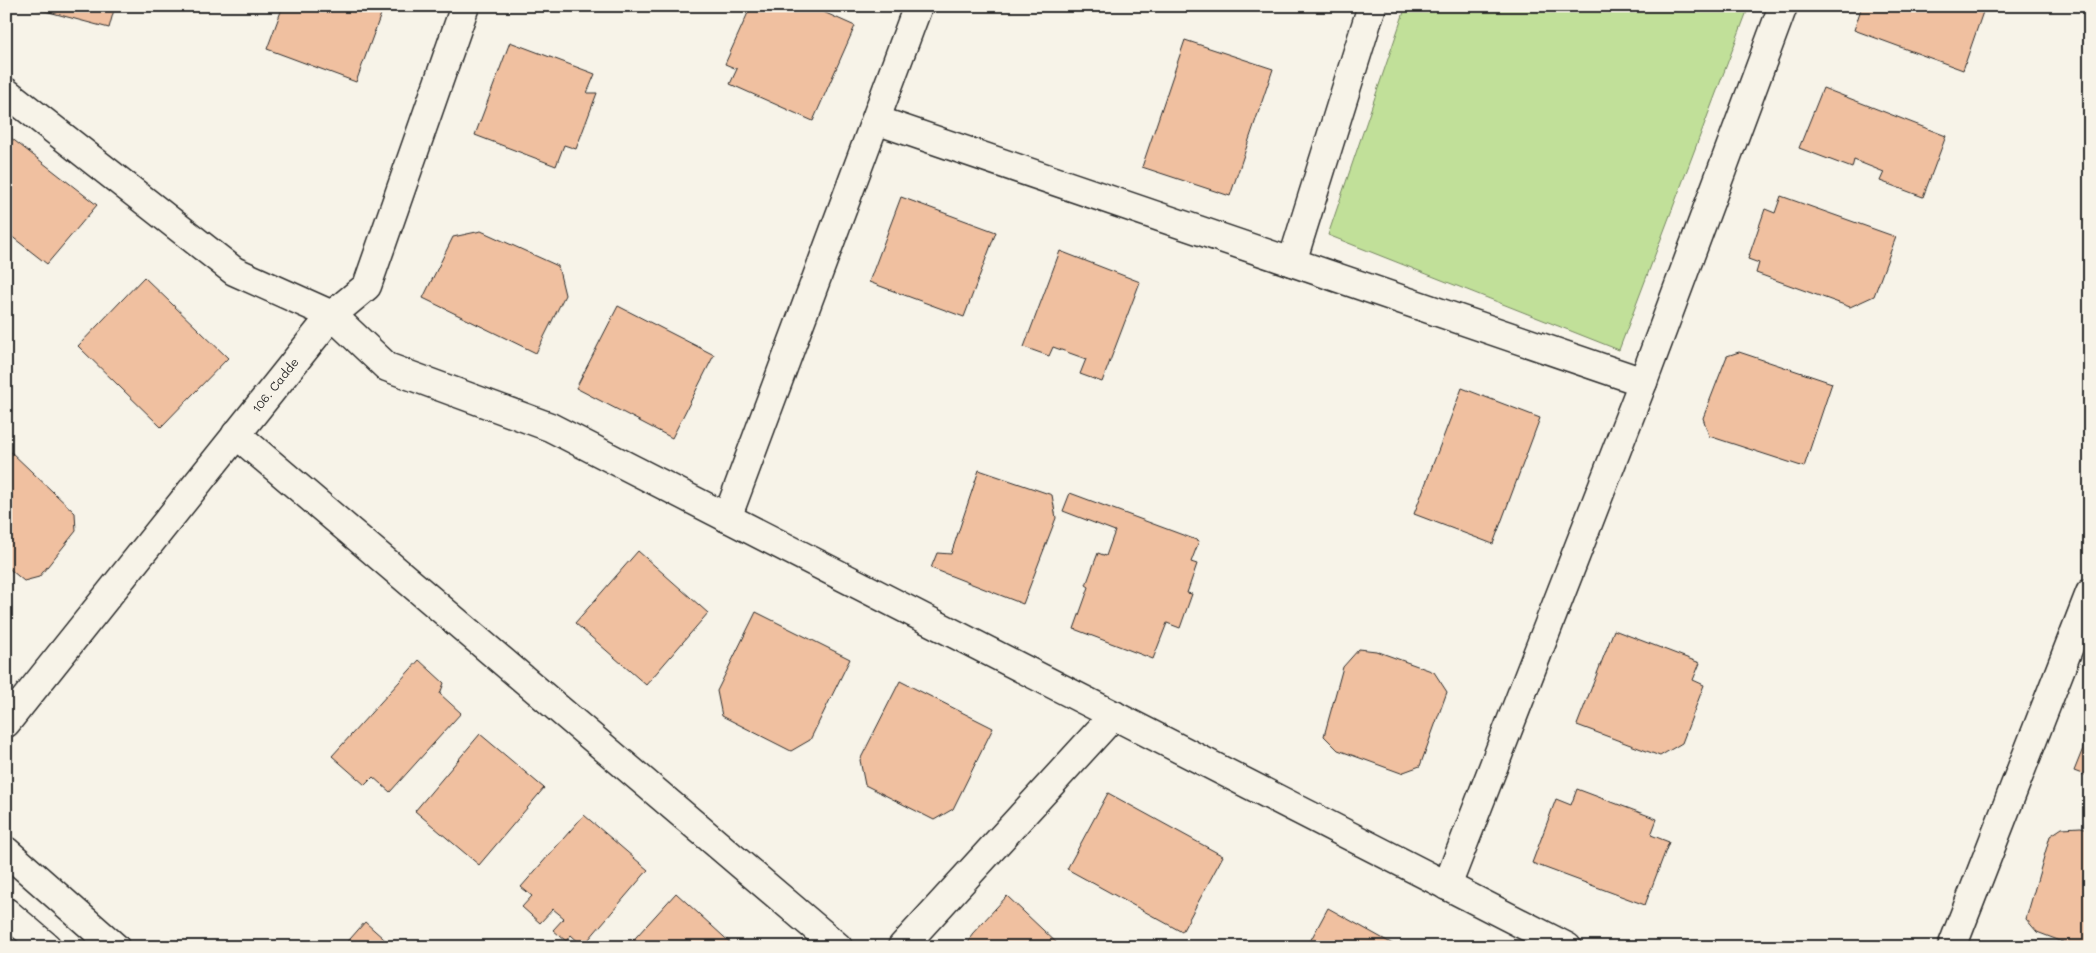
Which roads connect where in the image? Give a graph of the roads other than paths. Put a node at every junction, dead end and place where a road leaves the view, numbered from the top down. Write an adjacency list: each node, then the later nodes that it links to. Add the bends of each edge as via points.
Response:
1 (465, 6): 8 (street, 106. Cadde, via 367,286)
2 (918, 6): 6 (street)
3 (1372, 6): 7 (street)
4 (1783, 6): 9 (street)
5 (6, 92): 8 (street, via 234,271)
6 (876, 120): 7 (street); 11 (street)
7 (1292, 262): 9 (street)
8 (332, 315): 10 (street, 106. Cadde); 11 (street, via 386,367 550,427)
9 (1643, 382): 16 (street)
10 (236, 434): 14 (street, 106. Cadde); 20 (street)
11 (727, 518): 13 (street)
12 (2090, 593): 23 (street)
13 (1114, 716): 16 (street); 21 (street)
14 (6, 723)
15 (6, 851): 19 (street)
16 (1447, 886): 22 (street)
17 (6, 912): 18 (street)
18 (46, 947)
19 (115, 947)
20 (838, 947)
21 (902, 947)
22 (1567, 947)
23 (1952, 947)

